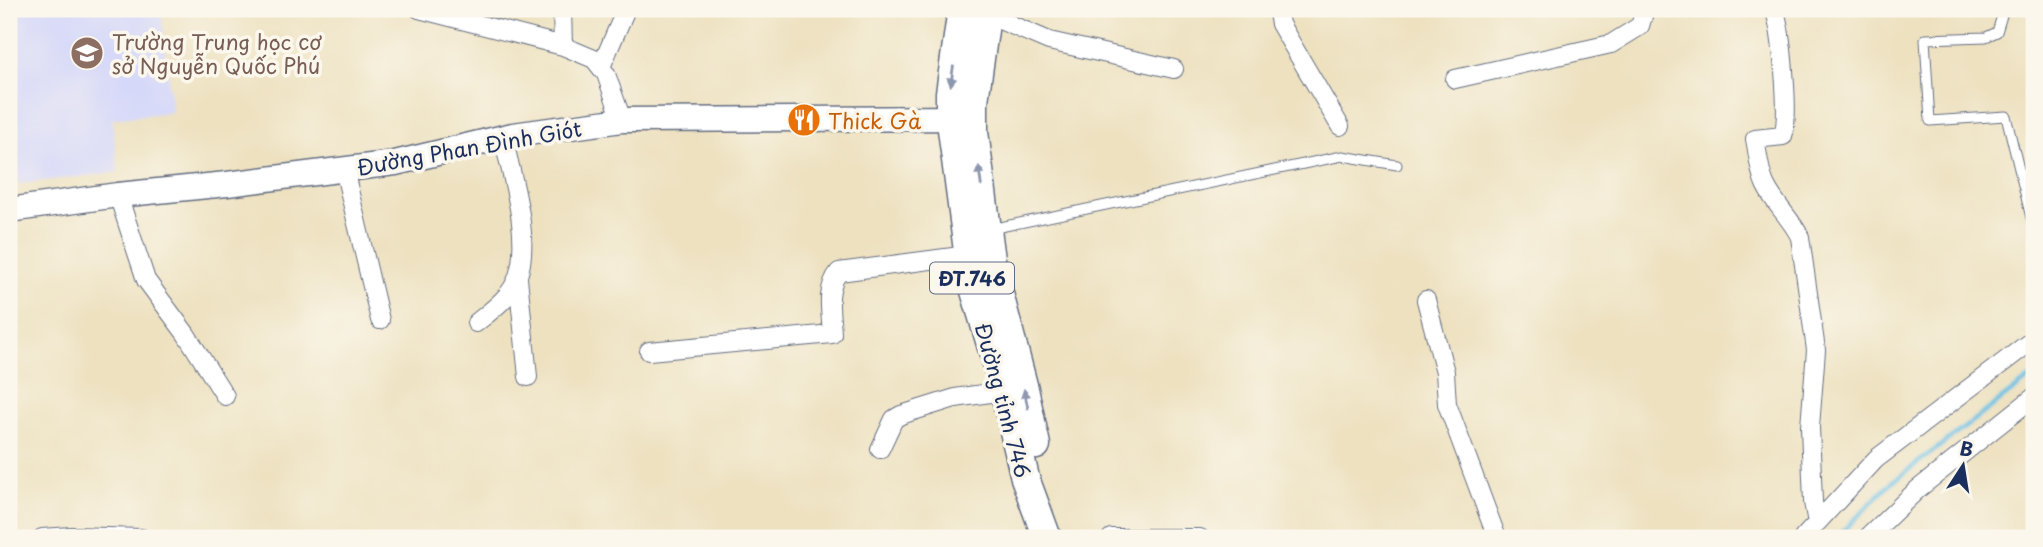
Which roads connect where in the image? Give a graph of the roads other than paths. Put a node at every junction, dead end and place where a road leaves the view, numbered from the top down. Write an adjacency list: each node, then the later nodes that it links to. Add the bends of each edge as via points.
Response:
1 (419, 9): 9 (street)
2 (562, 9): 9 (street)
3 (626, 9): 10 (street)
4 (1281, 9): 15 (street, via 1280,24)
5 (1646, 9): 12 (street, via 1640,26 1611,44)
6 (1774, 9): 35 (street, via 1787,127 1783,136 1755,139 1764,183 1800,237 1816,350 1810,427)
7 (2004, 9): 22 (lane, via 1997,32 1986,37 1925,39 1930,121 2006,116)
8 (978, 10): 11 (street, via 1049,41); 13 (main road, Đường tỉnh 746 / ĐT.746, via 950,93)
9 (563, 46): 10 (street, via 594,59)
10 (601, 67): 14 (street)
11 (1174, 69)
12 (1455, 79)
13 (962, 118): 14 (street, Đường Phan Đình Giót); 21 (main road, Đường tỉnh 746 / ĐT.746, one-way to 13); 23 (main road, Đường tỉnh 746 / ĐT.746)
14 (622, 120): 16 (street, Đường Phan Đình Giót)
15 (1340, 126)
16 (503, 137): 18 (street, Đường Phan Đình Giót, via 395,163); 24 (street, via 521,227)
17 (1397, 165): 21 (lane, via 1342,156)
18 (344, 169): 19 (street, Đường Phan Đình Giót); 26 (street)
19 (118, 195): 20 (street, Đường Phan Đình Giót); 32 (street, via 146,279)
20 (9, 210)
21 (987, 230): 39 (main road, Đường tỉnh 746 / ĐT.746, one-way to 21, via 1042,475)
22 (2034, 230)
23 (968, 255): 29 (street, via 839,272 830,295 832,334); 31 (main road, Đường tỉnh 746 / ĐT.746)
24 (518, 278): 27 (street, via 501,303); 30 (street)
25 (1426, 300): 42 (street, via 1445,372 1447,404)
26 (380, 320)
27 (476, 323)
28 (2034, 339): 35 (street, via 1876,459)
29 (649, 351)
30 (528, 377)
31 (1004, 391): 34 (street, via 955,398 901,415 894,419); 39 (main road, Đường tỉnh 746 / ĐT.746, via 1025,478)
32 (225, 396)
33 (2034, 397): 36 (street, via 1918,489)
34 (880, 449)
35 (1817, 523): 43 (street)
36 (1875, 536)
37 (42, 538): 38 (street)
38 (141, 538)
39 (1048, 538)
40 (1111, 538): 41 (street)
41 (1200, 538)
42 (1497, 538)
43 (1803, 538)

